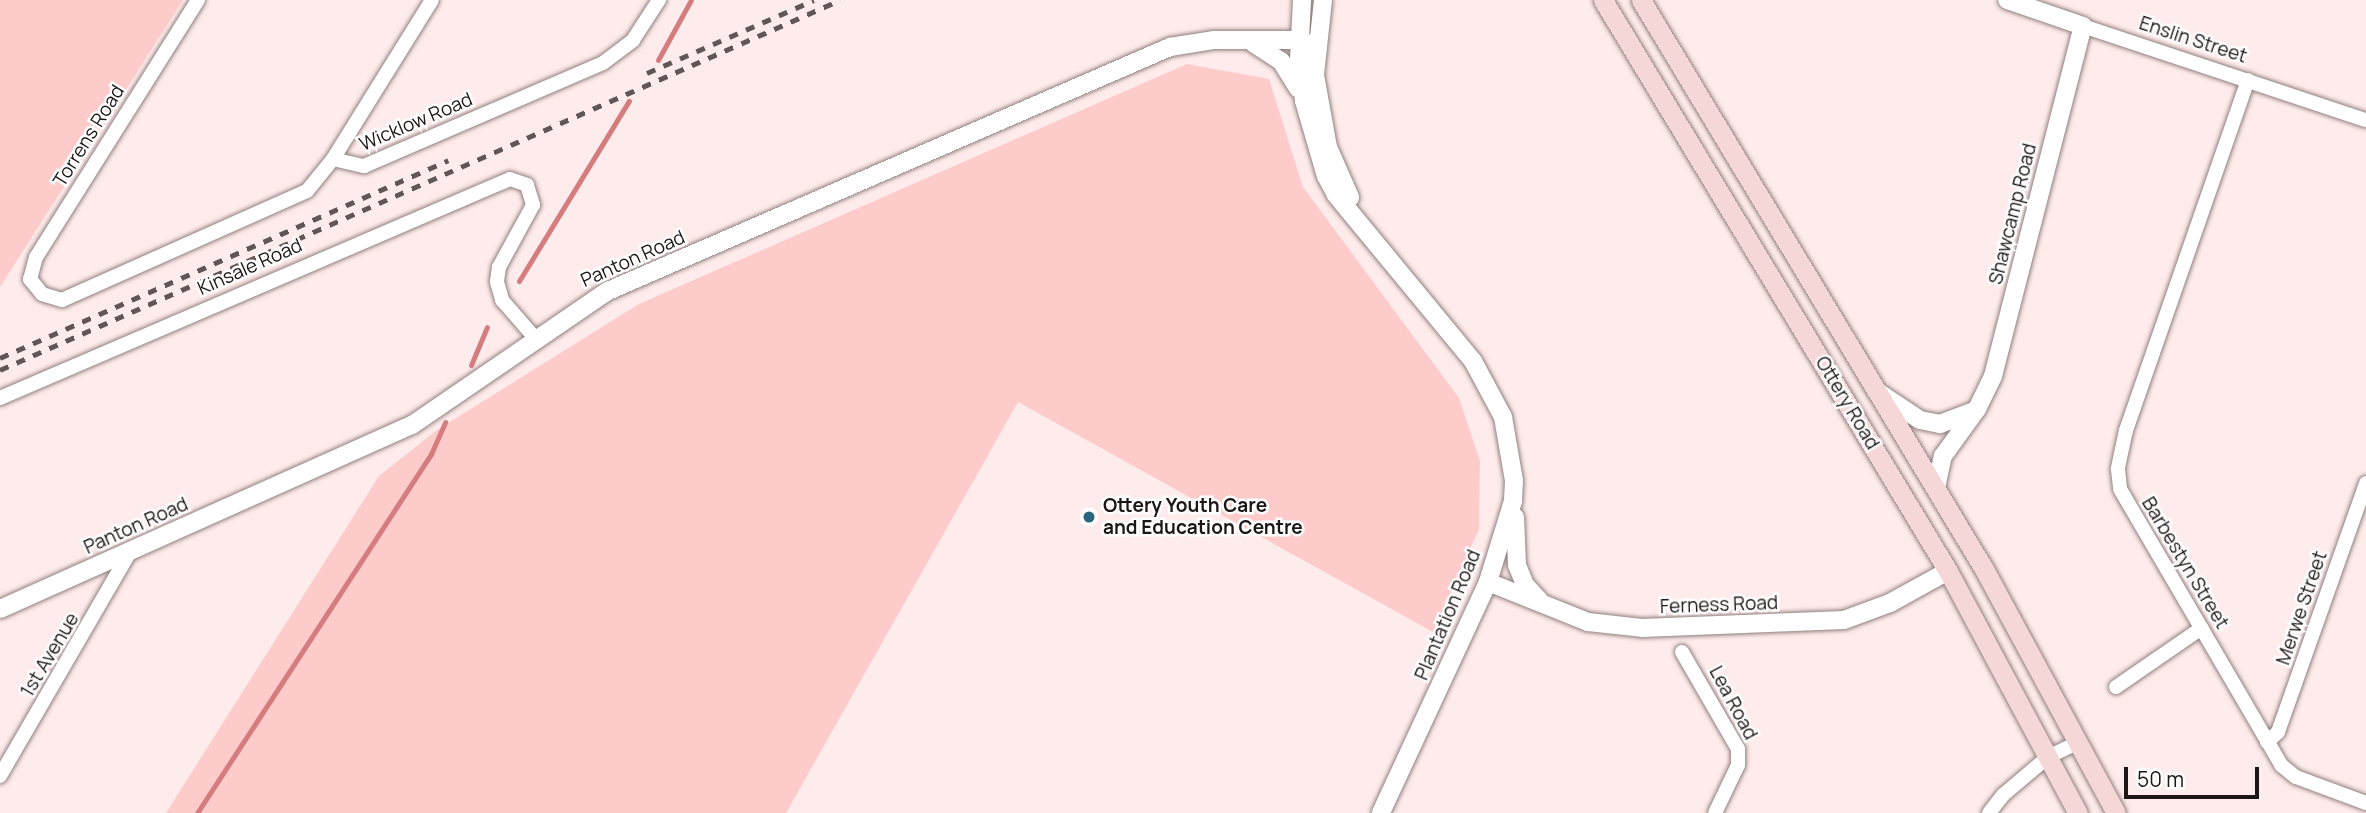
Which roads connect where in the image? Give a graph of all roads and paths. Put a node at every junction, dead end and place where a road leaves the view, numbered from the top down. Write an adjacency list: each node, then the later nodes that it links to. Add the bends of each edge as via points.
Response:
1 (198, 0): 15 (street, Torrens Road, via 36,257 30,279 42,294 62,300 299,196)
2 (432, 0): 15 (street)
3 (659, 0): 15 (street, Wicklow Road, via 623,50 363,166)
4 (1302, 0): 11 (street, Plantation Road)
5 (1323, 0): 11 (street, Plantation Road)
6 (1603, 0): 25 (main road, Ottery Road)
7 (1641, 0): 18 (main road, Ottery Road)
8 (2007, 0): 9 (street, Enslin Street)
9 (2083, 26): 12 (street, Enslin Street); 20 (street, Shawcamp Road, via 1993,376)
10 (1250, 41): 11 (street, Panton Road); 13 (street, via 1281,61); 17 (street, Panton Road, via 1193,41 1170,47 608,291)
11 (1308, 44): 13 (street, Plantation Road); 16 (street, Plantation Road, via 1328,147)
12 (2248, 80): 14 (street, Enslin Street); 29 (street, Barbestyn Street, via 2126,430 2118,469 2129,510)
13 (1304, 101): 16 (street, Plantation Road, via 1326,176 1336,195)
14 (2366, 120)
15 (333, 159)
16 (1360, 220): 23 (street, Plantation Road, via 1483,377 1508,435)
17 (535, 338): 19 (street, Kinsale Road, via 502,300 497,282 499,267 533,205 533,193 518,180 492,183); 24 (street, Panton Road, via 412,425)
18 (1878, 393): 20 (street, via 1920,420 1940,424); 22 (main road, Ottery Road)
19 (0, 398)
20 (1977, 410): 22 (street, Shawcamp Road, via 1942,456)
21 (2366, 483): 32 (street, Merwe Street, via 2278,732)
22 (1936, 488): 33 (main road, Ottery Road)
23 (1513, 501): 26 (street, Plantation Road); 27 (street, via 1517,565 1530,593)
24 (130, 552): 28 (street, Panton Road); 35 (street, 1st Avenue)
25 (1948, 571): 27 (street, Ferness Road, via 1863,615 1824,622 1628,628 1588,622); 34 (main road, Ottery Road)
26 (1488, 582): 27 (street, Ferness Road); 37 (street, Plantation Road)
27 (1548, 607)
28 (0, 609)
29 (2202, 628): 31 (street); 32 (street, Barbestyn Street)
30 (1682, 652): 38 (street, Lea Road, via 1738,749 1738,765)
31 (2116, 687)
32 (2267, 742): 36 (street, Barbestyn Street, via 2281,765 2296,777)
33 (2077, 743): 34 (street); 41 (main road, Ottery Road)
34 (2048, 757): 39 (street, via 2003,794); 40 (main road, Ottery Road)
35 (0, 776)
36 (2366, 803)
37 (1381, 813)
38 (1716, 813)
39 (1989, 813)
40 (2078, 813)
41 (2116, 813)

